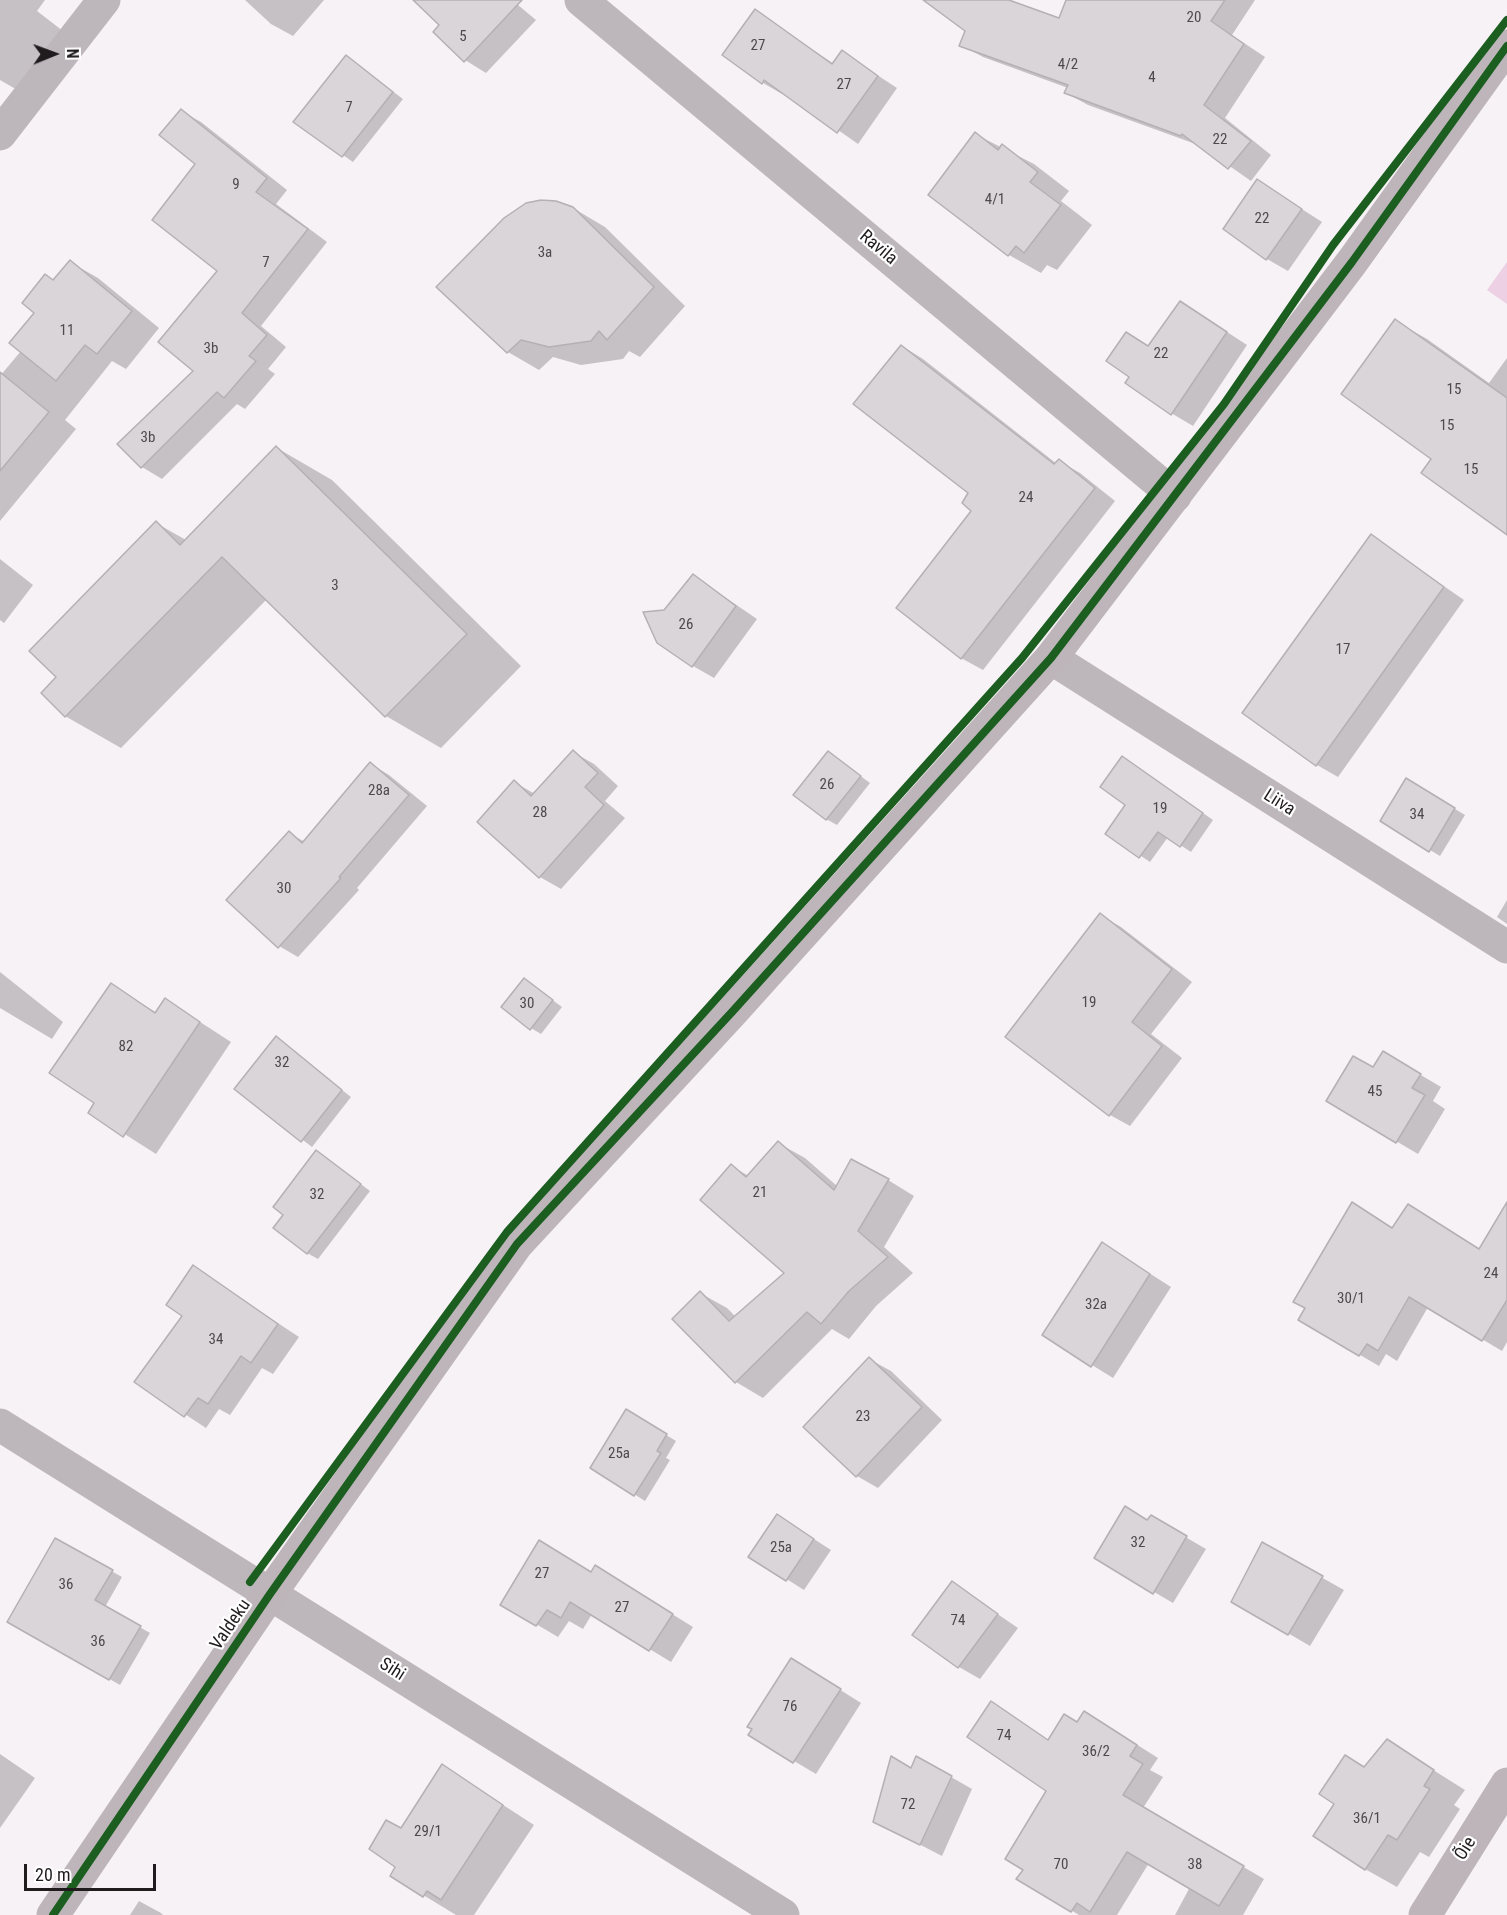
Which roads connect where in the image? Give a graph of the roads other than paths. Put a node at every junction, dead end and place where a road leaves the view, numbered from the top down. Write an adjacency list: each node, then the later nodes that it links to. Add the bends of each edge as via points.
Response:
1 (104, 0): 4 (street)
2 (581, 0): 5 (street, Ravila)
3 (1507, 46): 5 (street, Valdeku)
4 (0, 134)
5 (1175, 496): 6 (street, Valdeku)
6 (1051, 658): 7 (street, Liiva); 9 (street, Valdeku, via 517,1244)
7 (1507, 947)
8 (0, 1425): 9 (street, Sihi)
9 (270, 1594): 11 (street, Valdeku); 12 (street, Sihi)
10 (1507, 1784): 13 (street, Õie)
11 (53, 1915)
12 (783, 1915)
13 (1425, 1915)

